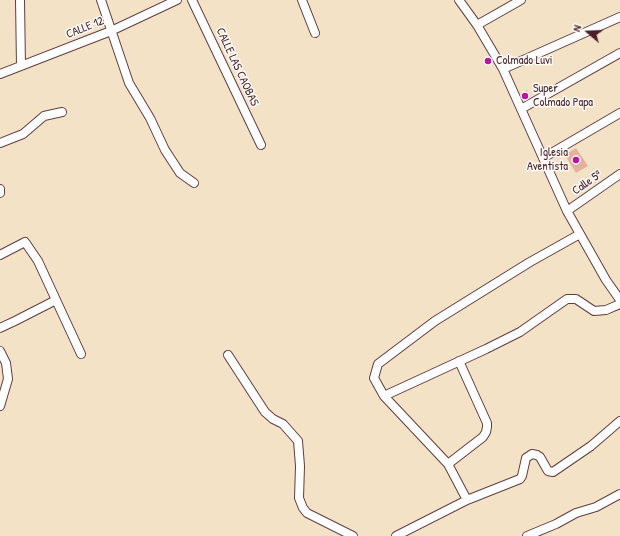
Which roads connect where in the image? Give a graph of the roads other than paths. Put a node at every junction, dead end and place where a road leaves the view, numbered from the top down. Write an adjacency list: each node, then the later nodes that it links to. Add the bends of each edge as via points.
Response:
1 (20, 0): 13 (street)
2 (101, 0): 10 (street)
3 (177, 0): 10 (street, CALLE 12)
4 (192, 0): 20 (street, CALLE LAS CAOBAS)
5 (302, 0): 11 (street)
6 (459, 0): 9 (street)
7 (522, 0): 9 (street)
8 (620, 17): 14 (street)
9 (476, 25): 14 (street)
10 (111, 31): 13 (street, CALLE 12); 23 (street, via 129,83 165,150 180,172)
11 (315, 33)
12 (620, 53): 16 (street)
13 (21, 66): 15 (street, CALLE 12)
14 (503, 69): 16 (street)
15 (0, 74)
16 (521, 109): 21 (street)
17 (62, 112): 19 (street, via 44,116 24,134)
18 (620, 113): 21 (street)
19 (0, 143)
20 (261, 145)
21 (543, 158): 26 (street)
22 (620, 174): 26 (street, Calle 5ª)
23 (194, 183)
24 (0, 189): 25 (street)
25 (0, 193)
26 (567, 211): 27 (street)
27 (580, 234): 30 (street); 37 (street, via 435,321 378,364 374,378)
28 (0, 255): 29 (street, via 24,242 38,261)
29 (56, 300): 32 (street); 34 (street)
30 (620, 300)
31 (620, 304): 36 (street, via 606,310 594,310 576,299 567,299 520,332)
32 (0, 328)
33 (0, 351): 38 (street, via 6,363 8,379)
34 (81, 354)
35 (228, 354): 43 (street, via 265,412 282,424 298,441 299,498 303,508 307,513)
36 (459, 361): 37 (street); 40 (street, via 487,427 483,437)
37 (384, 396): 40 (street)
38 (0, 406)
39 (620, 421): 42 (street, via 591,446 553,472 548,471 540,457 532,454 526,458 520,479)
40 (448, 464): 42 (street)
41 (620, 494): 45 (street, via 596,508 576,513)
42 (467, 500): 44 (street)
43 (352, 536)
44 (396, 536)
45 (527, 536)

